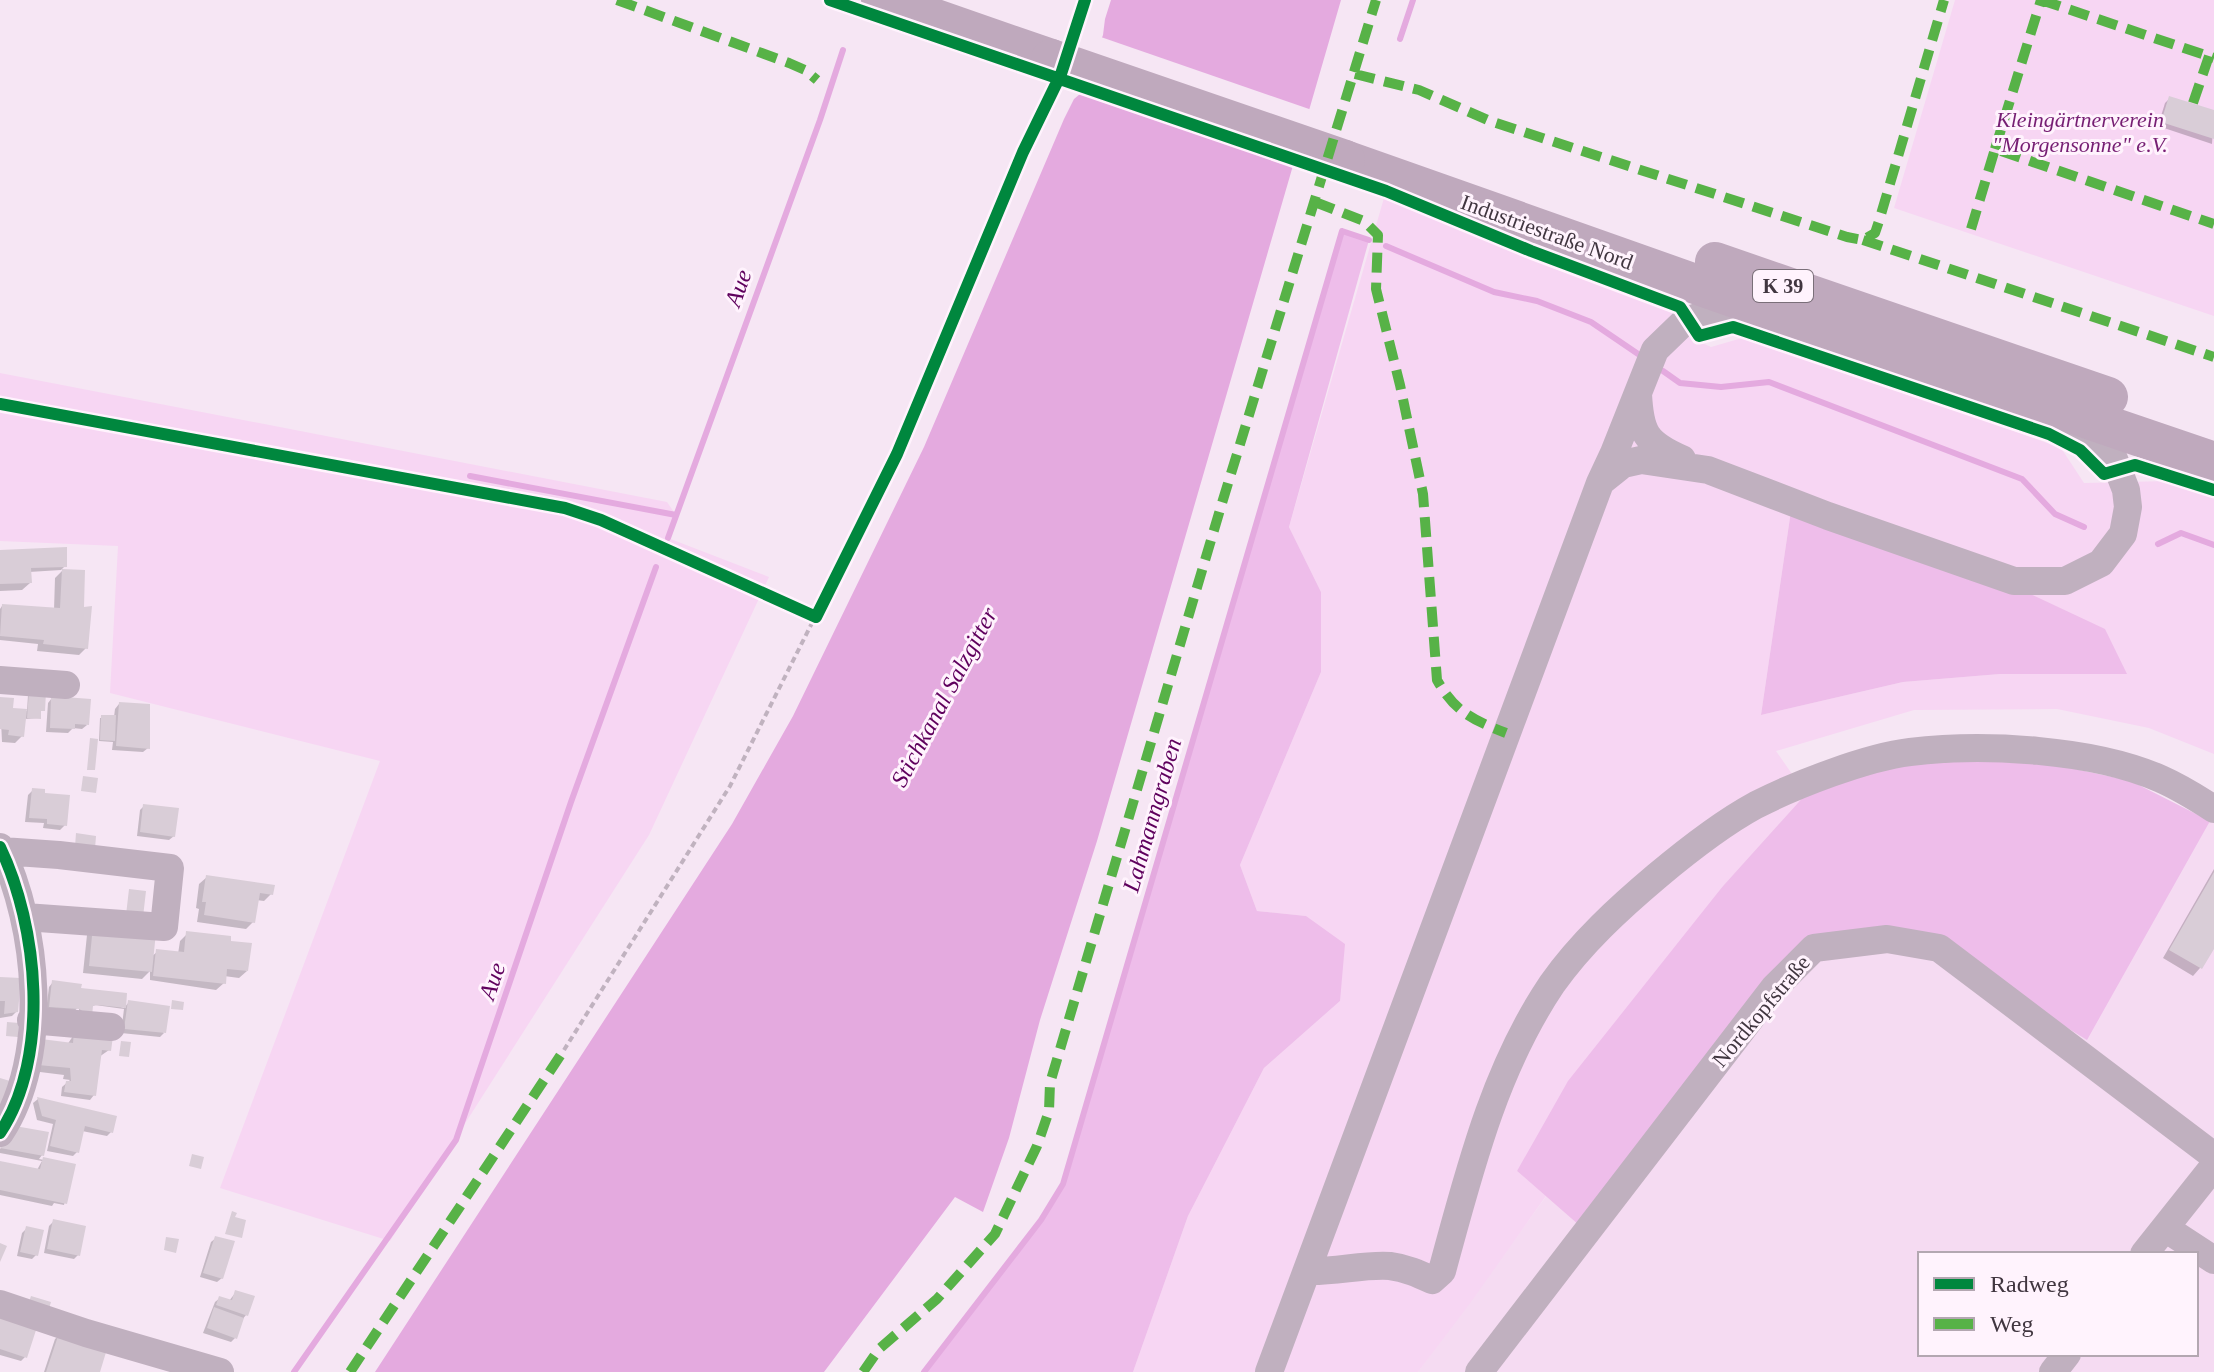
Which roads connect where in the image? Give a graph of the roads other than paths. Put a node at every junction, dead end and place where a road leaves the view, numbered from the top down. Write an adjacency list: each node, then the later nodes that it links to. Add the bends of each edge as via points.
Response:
1 (881, 0): 3 (highway, Industriestraße Nord / K 39)
2 (942, 0): 3 (highway, Industriestraße Nord / K 39)
3 (1060, 57): 4 (highway, Industriestraße Nord / K 39)
4 (1349, 150): 5 (highway, Industriestraße Nord / K 39); 8 (highway, Industriestraße Nord / K 39)
5 (1763, 308): 6 (street, via 1684,322 1655,350); 7 (highway, Industriestraße Nord / K 39)
6 (1638, 391): 10 (street, via 1644,434); 11 (street)
7 (2042, 404): 9 (highway, Industriestraße Nord / K 39); 10 (street, via 2112,454 2126,490 2123,534 2101,563 2065,581 2014,581)
8 (2214, 434)
9 (2214, 462)
10 (1708, 470): 11 (street, via 1641,460 1623,464)
11 (1600, 483): 25 (street)
12 (0, 680): 13 (street)
13 (66, 685)
14 (2214, 809): 25 (street, via 2161,779 2098,760 1962,748 1907,752 1850,767 1755,806 1690,848 1615,911 1553,983 1513,1050 1495,1094 1442,1271 1432,1280 1388,1266)
15 (1, 849): 16 (street); 16 (street, via 170,868 164,927)
16 (25, 917): 17 (street)
17 (31, 1020): 18 (street); 19 (street, via 28,1062)
18 (111, 1027)
19 (0, 1133)
20 (2214, 1156): 30 (street, Nordkopfstraße, via 1939,948 1887,939 1814,948 1774,988)
21 (2214, 1166): 22 (street)
22 (2165, 1228): 23 (street); 24 (street)
23 (2146, 1252)
24 (2214, 1260)
25 (1308, 1271): 29 (street)
26 (0, 1304): 28 (street)
27 (2065, 1356): 31 (street)
28 (220, 1372)
29 (1269, 1372)
30 (1479, 1372)
31 (2053, 1372)

